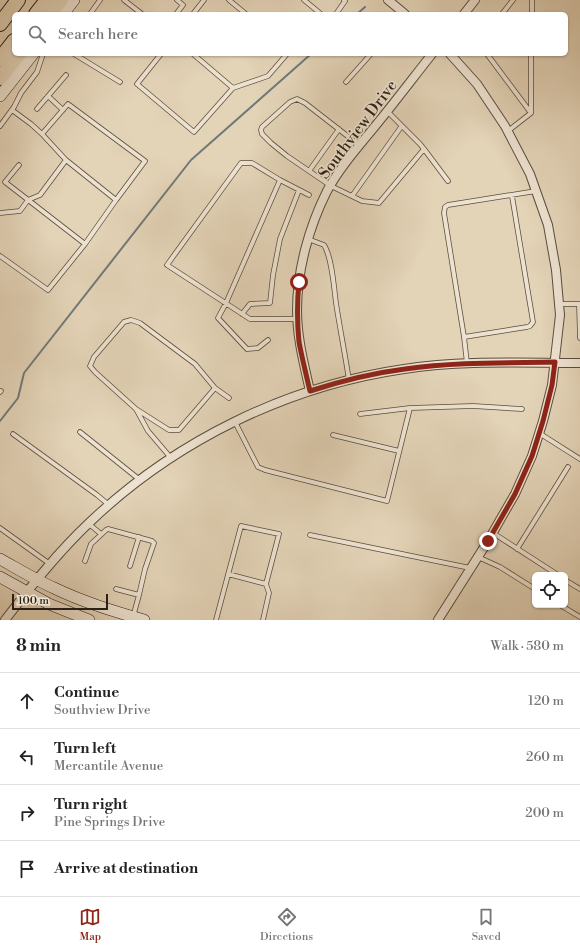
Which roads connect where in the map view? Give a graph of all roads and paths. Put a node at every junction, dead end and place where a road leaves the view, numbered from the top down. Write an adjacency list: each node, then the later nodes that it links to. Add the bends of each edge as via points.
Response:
1 (10, 0): 17 (highway)
2 (18, 0): 32 (highway)
3 (47, 0): 18 (highway)
4 (61, 0): 19 (highway)
5 (74, 0): 20 (main road)
6 (100, 0): 21 (lane)
7 (124, 0): 22 (lane)
8 (177, 0): 23 (lane, via 183,4)
9 (204, 0): 24 (lane)
10 (229, 0): 25 (lane)
11 (304, 0): 26 (lane)
12 (344, 0): 27 (lane)
13 (388, 0): 28 (street)
14 (475, 0): 29 (street)
15 (513, 0): 30 (lane)
16 (532, 0): 31 (lane)
17 (0, 11)
18 (38, 12)
19 (52, 12)
20 (65, 12)
21 (91, 12)
22 (139, 12)
23 (177, 12)
24 (195, 12)
25 (244, 12)
26 (318, 12)
27 (337, 12)
28 (403, 12)
29 (466, 12)
30 (504, 12)
31 (532, 12)
32 (0, 24)
33 (12, 44): 47 (highway)
34 (17, 56): 50 (highway)
35 (31, 56): 54 (main road)
36 (42, 56): 57 (lane, via 37,72)
37 (77, 56): 51 (lane)
38 (159, 56): 53 (lane, via 137,84 194,132)
39 (195, 56): 53 (lane)
40 (285, 56): 53 (lane, via 268,76)
41 (369, 56): 52 (lane)
42 (430, 56): 59 (street, Southview Drive)
43 (452, 56): 64 (street, via 477,84)
44 (488, 56): 48 (lane)
45 (493, 56): 48 (lane)
46 (531, 56): 60 (lane)
47 (0, 59)
48 (492, 61): 60 (lane)
49 (66, 75): 55 (lane)
50 (0, 78)
51 (120, 82)
52 (346, 82)
53 (233, 88)
54 (0, 96)
55 (48, 96): 56 (lane); 58 (lane)
56 (37, 109)
57 (12, 110): 61 (lane); 65 (lane)
58 (63, 110): 65 (lane); 80 (lane, via 68,104 145,161)
59 (386, 111): 62 (lane); 66 (street, Southview Drive)
60 (531, 113): 64 (lane)
61 (0, 126)
62 (402, 127): 67 (lane); 77 (lane)
63 (339, 129): 66 (lane); 70 (lane); 70 (lane, via 299,100 290,102 262,127 262,134 271,143)
64 (508, 131): 75 (street)
65 (42, 134): 68 (lane)
66 (359, 145): 73 (street, Southview Drive)
67 (424, 149): 72 (lane); 77 (lane, via 379,203 362,201)
68 (66, 160): 79 (lane, via 40,195); 80 (lane)
69 (19, 165): 79 (lane, via 6,182)
70 (309, 171): 73 (lane)
71 (280, 180): 74 (lane); 85 (lane); 85 (lane, via 252,163 241,163 166,265)
72 (448, 181)
73 (330, 186): 77 (lane); 82 (street, Southview Drive)
74 (299, 190): 76 (lane); 88 (lane, via 280,239 270,303 250,304)
75 (536, 191): 78 (lane); 86 (street, via 548,225)
76 (309, 195)
77 (352, 196)
78 (512, 196): 90 (lane, via 533,322 527,327); 90 (lane, via 445,207)
79 (28, 200): 81 (lane, via 20,211); 83 (lane)
80 (116, 200): 83 (lane)
81 (0, 213)
82 (308, 239): 89 (street, Southview Drive, via 299,282); 96 (lane, via 324,245 327,250)
83 (85, 244): 84 (lane, via 48,290)
84 (0, 256)
85 (226, 303): 88 (lane); 92 (lane, via 218,318 247,350 258,348)
86 (559, 304): 87 (lane); 93 (street)
87 (580, 304): 91 (lane)
88 (242, 314): 89 (lane, via 250,319)
89 (298, 319): 98 (street, Southview Drive, via 301,354)
90 (464, 337): 95 (lane)
91 (580, 338)
92 (268, 340)
93 (555, 362): 94 (street); 95 (street); 106 (street, via 552,385)
94 (580, 363)
95 (467, 364): 96 (street, via 405,369)
96 (349, 380): 98 (street)
97 (215, 388): 99 (lane); 100 (lane, via 179,430 168,430); 100 (lane, via 195,364 140,323 131,320 124,322 94,357 90,366)
98 (310, 391): 104 (street)
99 (229, 398)
100 (136, 408): 110 (lane, via 148,431)
101 (410, 408): 102 (lane, via 473,406); 103 (lane); 109 (lane)
102 (522, 409)
103 (360, 414)
104 (235, 422): 109 (lane, via 258,467 387,501); 110 (street)
105 (80, 432): 113 (lane)
106 (539, 433): 111 (lane); 117 (street, via 518,488)
107 (13, 434): 114 (lane)
108 (333, 435): 109 (lane)
109 (399, 451)
110 (171, 458): 113 (street)
111 (580, 459)
112 (568, 467): 121 (lane)
113 (140, 480): 114 (street)
114 (109, 505): 115 (street)
115 (88, 523): 118 (lane); 125 (street)
116 (0, 528): 125 (lane)
117 (492, 533): 121 (lane); 122 (street)
118 (101, 534): 120 (lane, via 108,529); 124 (lane, via 91,544)
119 (310, 536): 127 (lane)
120 (139, 537): 126 (lane); 138 (lane, via 154,543)
121 (517, 549): 128 (lane)
122 (478, 557): 127 (street); 134 (lane)
123 (0, 559): 131 (main road)
124 (85, 561)
125 (51, 564): 131 (street)
126 (130, 566)
127 (471, 568): 146 (street)
128 (553, 572)
129 (228, 574): 133 (lane); 133 (lane, via 241,526 279,534); 144 (lane)
130 (0, 577): 137 (main road)
131 (38, 580): 137 (street); 141 (main road, via 101,607)
132 (568, 582): 136 (lane)
133 (266, 584): 145 (lane, via 269,593)
134 (532, 587)
135 (116, 589): 138 (lane)
136 (580, 589)
137 (27, 591): 142 (street); 143 (main road, via 49,604)
138 (139, 595): 141 (lane)
139 (565, 608): 140 (lane)
140 (580, 617)
141 (138, 618)
142 (5, 620)
143 (89, 620)
144 (216, 620)
145 (263, 620)
146 (438, 620)

